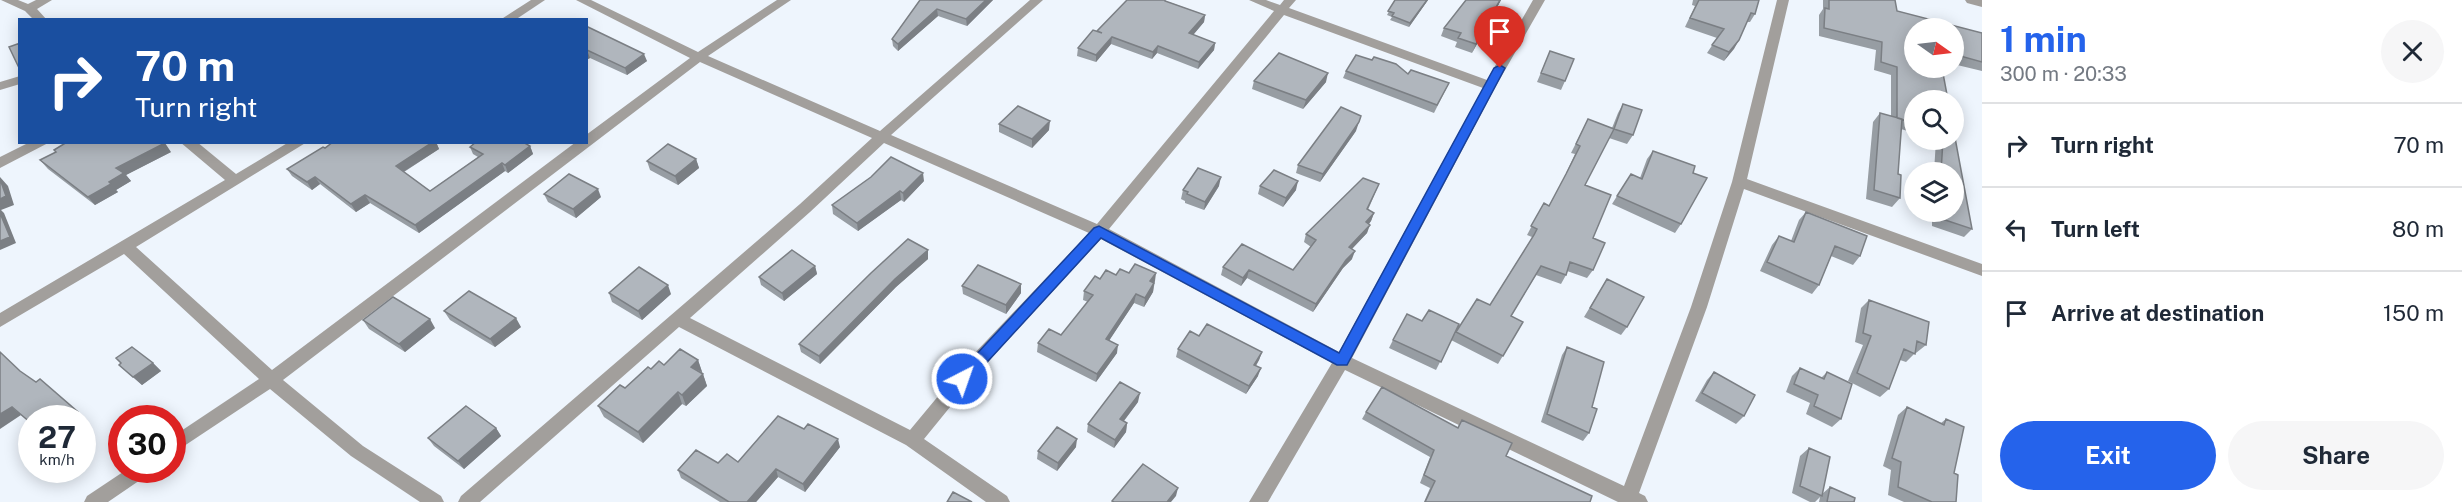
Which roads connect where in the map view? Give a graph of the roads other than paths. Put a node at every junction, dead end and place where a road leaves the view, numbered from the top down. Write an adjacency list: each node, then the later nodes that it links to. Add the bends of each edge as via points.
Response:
1 (7, 0): 13 (street)
2 (46, 0): 13 (street)
3 (539, 0): 15 (street)
4 (582, 0): 16 (street)
5 (785, 0): 16 (street)
6 (1037, 0): 20 (street)
7 (1255, 0): 12 (street)
8 (1539, 0): 19 (street)
9 (1783, 0): 28 (street)
10 (1971, 0): 11 (street)
11 (1982, 3)
12 (1286, 6): 19 (street); 29 (street)
13 (29, 8): 14 (street)
14 (39, 18)
15 (509, 18)
16 (699, 57): 20 (street); 21 (street)
17 (18, 81): 18 (street)
18 (0, 86)
19 (1490, 86): 34 (street)
20 (881, 138): 29 (street); 32 (street)
21 (588, 140)
22 (40, 144): 26 (street)
23 (190, 144): 27 (street)
24 (297, 144): 27 (street)
25 (583, 144): 35 (street)
26 (0, 162)
27 (236, 181): 30 (street)
28 (1739, 182): 31 (street); 39 (street)
29 (1099, 231): 34 (street); 37 (street, via 975,364)
30 (126, 247): 33 (street); 35 (street)
31 (1982, 270)
32 (678, 319): 37 (street); 42 (street)
33 (0, 321)
34 (1342, 361): 39 (street); 44 (street)
35 (271, 380): 36 (street); 41 (street, via 357,451)
36 (186, 438)
37 (912, 440): 43 (street)
38 (121, 483): 40 (street)
39 (1631, 500)
40 (93, 502)
41 (435, 502)
42 (467, 502)
43 (1001, 502)
44 (1258, 502)

